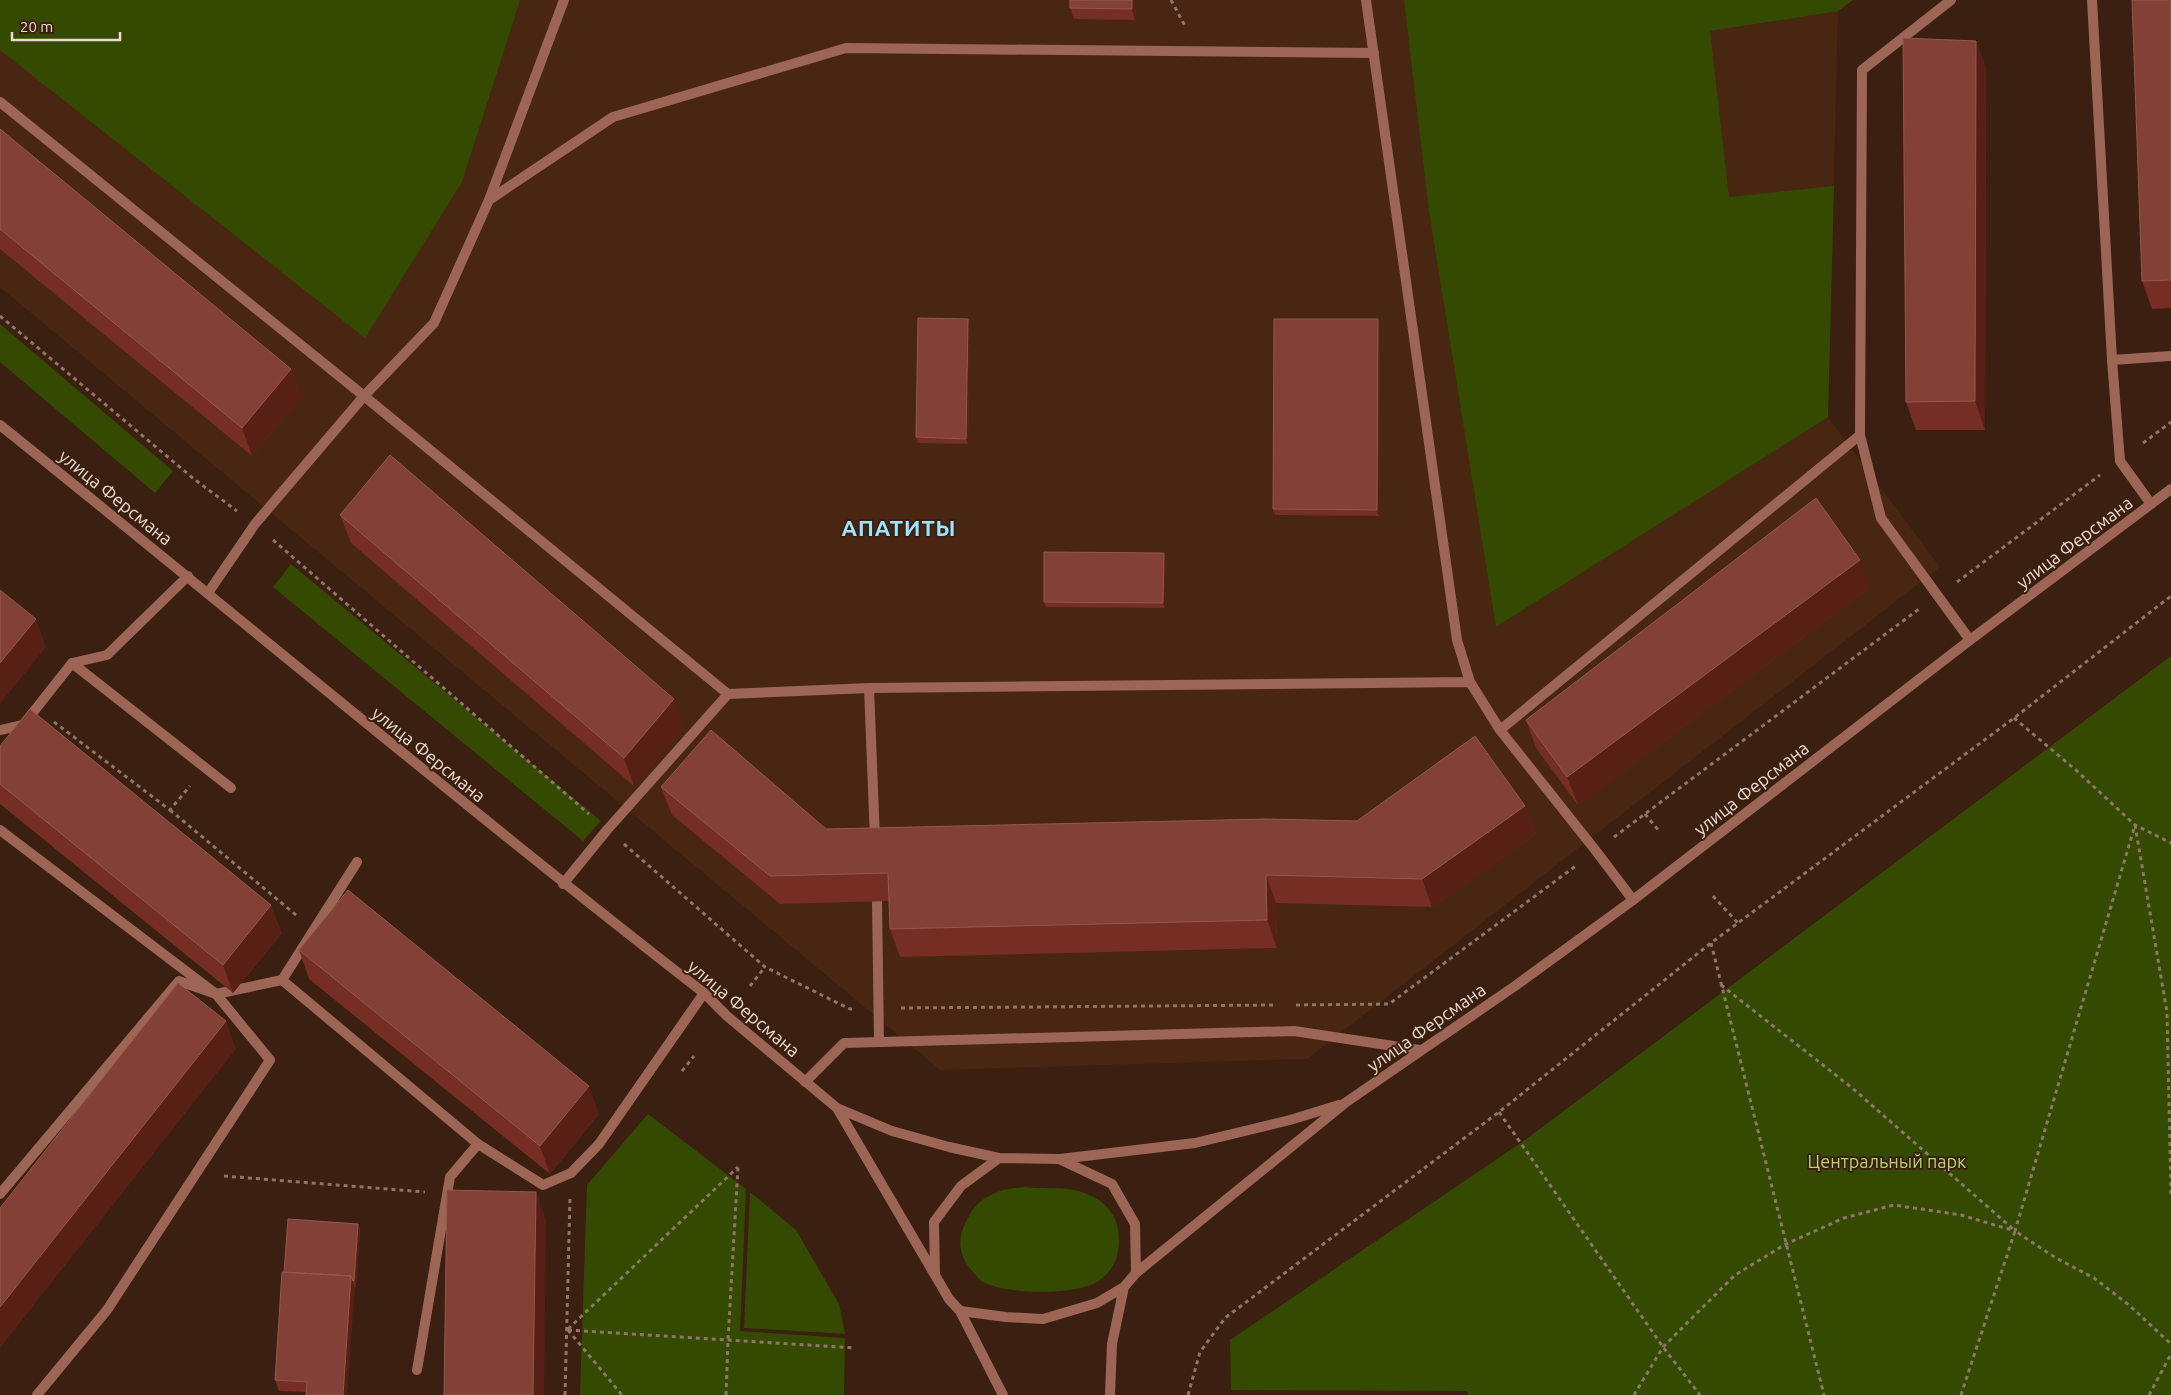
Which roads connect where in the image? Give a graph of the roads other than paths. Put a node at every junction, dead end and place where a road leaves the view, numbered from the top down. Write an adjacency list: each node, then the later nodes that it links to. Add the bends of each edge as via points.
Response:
1 (564, 0): 7 (street)
2 (1366, 0): 5 (street)
3 (1951, 0): 12 (street, via 1862,70)
4 (2092, 0): 9 (street)
5 (1374, 53): 7 (street, via 846,48 612,117); 19 (street, via 1457,640)
6 (0, 102): 10 (street)
7 (489, 200): 10 (street, via 434,323)
8 (2171, 356): 9 (street)
9 (2112, 360): 14 (street, via 2120,460)
10 (364, 396): 16 (street, via 255,524); 21 (street)
11 (0, 425): 15 (street, улица Ферсмана)
12 (1860, 436): 17 (street, via 1881,518); 23 (street)
13 (2171, 489): 14 (street, улица Ферсмана)
14 (2151, 504): 17 (street, улица Ферсмана)
15 (188, 576): 16 (street, улица Ферсмана); 18 (street, via 107,655)
16 (208, 593): 28 (street, улица Ферсмана)
17 (1970, 640): 29 (street, улица Ферсмана)
18 (72, 663): 22 (street, via 23,724); 24 (street)
19 (1470, 682): 20 (street); 23 (street)
20 (869, 688): 21 (street); 26 (street)
21 (728, 694): 28 (street)
22 (0, 730)
23 (1500, 730): 29 (street)
24 (231, 788)
25 (0, 830): 33 (street)
26 (875, 847)
27 (357, 862): 31 (street)
28 (563, 884): 32 (street, улица Ферсмана)
29 (1633, 900): 35 (street, улица Ферсмана)
30 (876, 901): 34 (street)
31 (282, 980): 33 (street); 39 (street)
32 (704, 993): 36 (street, улица Ферсмана); 39 (street, via 599,1144 571,1173 543,1185)
33 (216, 994): 42 (street, via 179,981); 48 (street, via 270,1060 107,1310)
34 (880, 1042): 35 (street, via 1294,1031); 36 (street, via 844,1043)
35 (1420, 1050): 37 (street, улица Ферсмана)
36 (806, 1082): 38 (street, улица Ферсмана)
37 (1345, 1103): 41 (street, улица Ферсмана, via 1195,1143); 43 (street, улица Ферсмана)
38 (837, 1108): 40 (street, улица Ферсмана, via 892,1131); 44 (street, улица Ферсмана)
39 (478, 1144): 47 (street, via 450,1177)
40 (999, 1158): 41 (street, улица Ферсмана); 44 (street, via 961,1186 934,1222)
41 (1059, 1159): 43 (street, via 1112,1184 1135,1224)
42 (0, 1194)
43 (1136, 1273): 45 (street, улица Ферсмана)
44 (935, 1275): 46 (street, улица Ферсмана)
45 (1124, 1287): 46 (street, via 1097,1303 1043,1319); 50 (street, via 1112,1344)
46 (960, 1311): 49 (street, улица Ферсмана)
47 (417, 1370)
48 (37, 1395)
49 (1003, 1395)
50 (1110, 1395)

